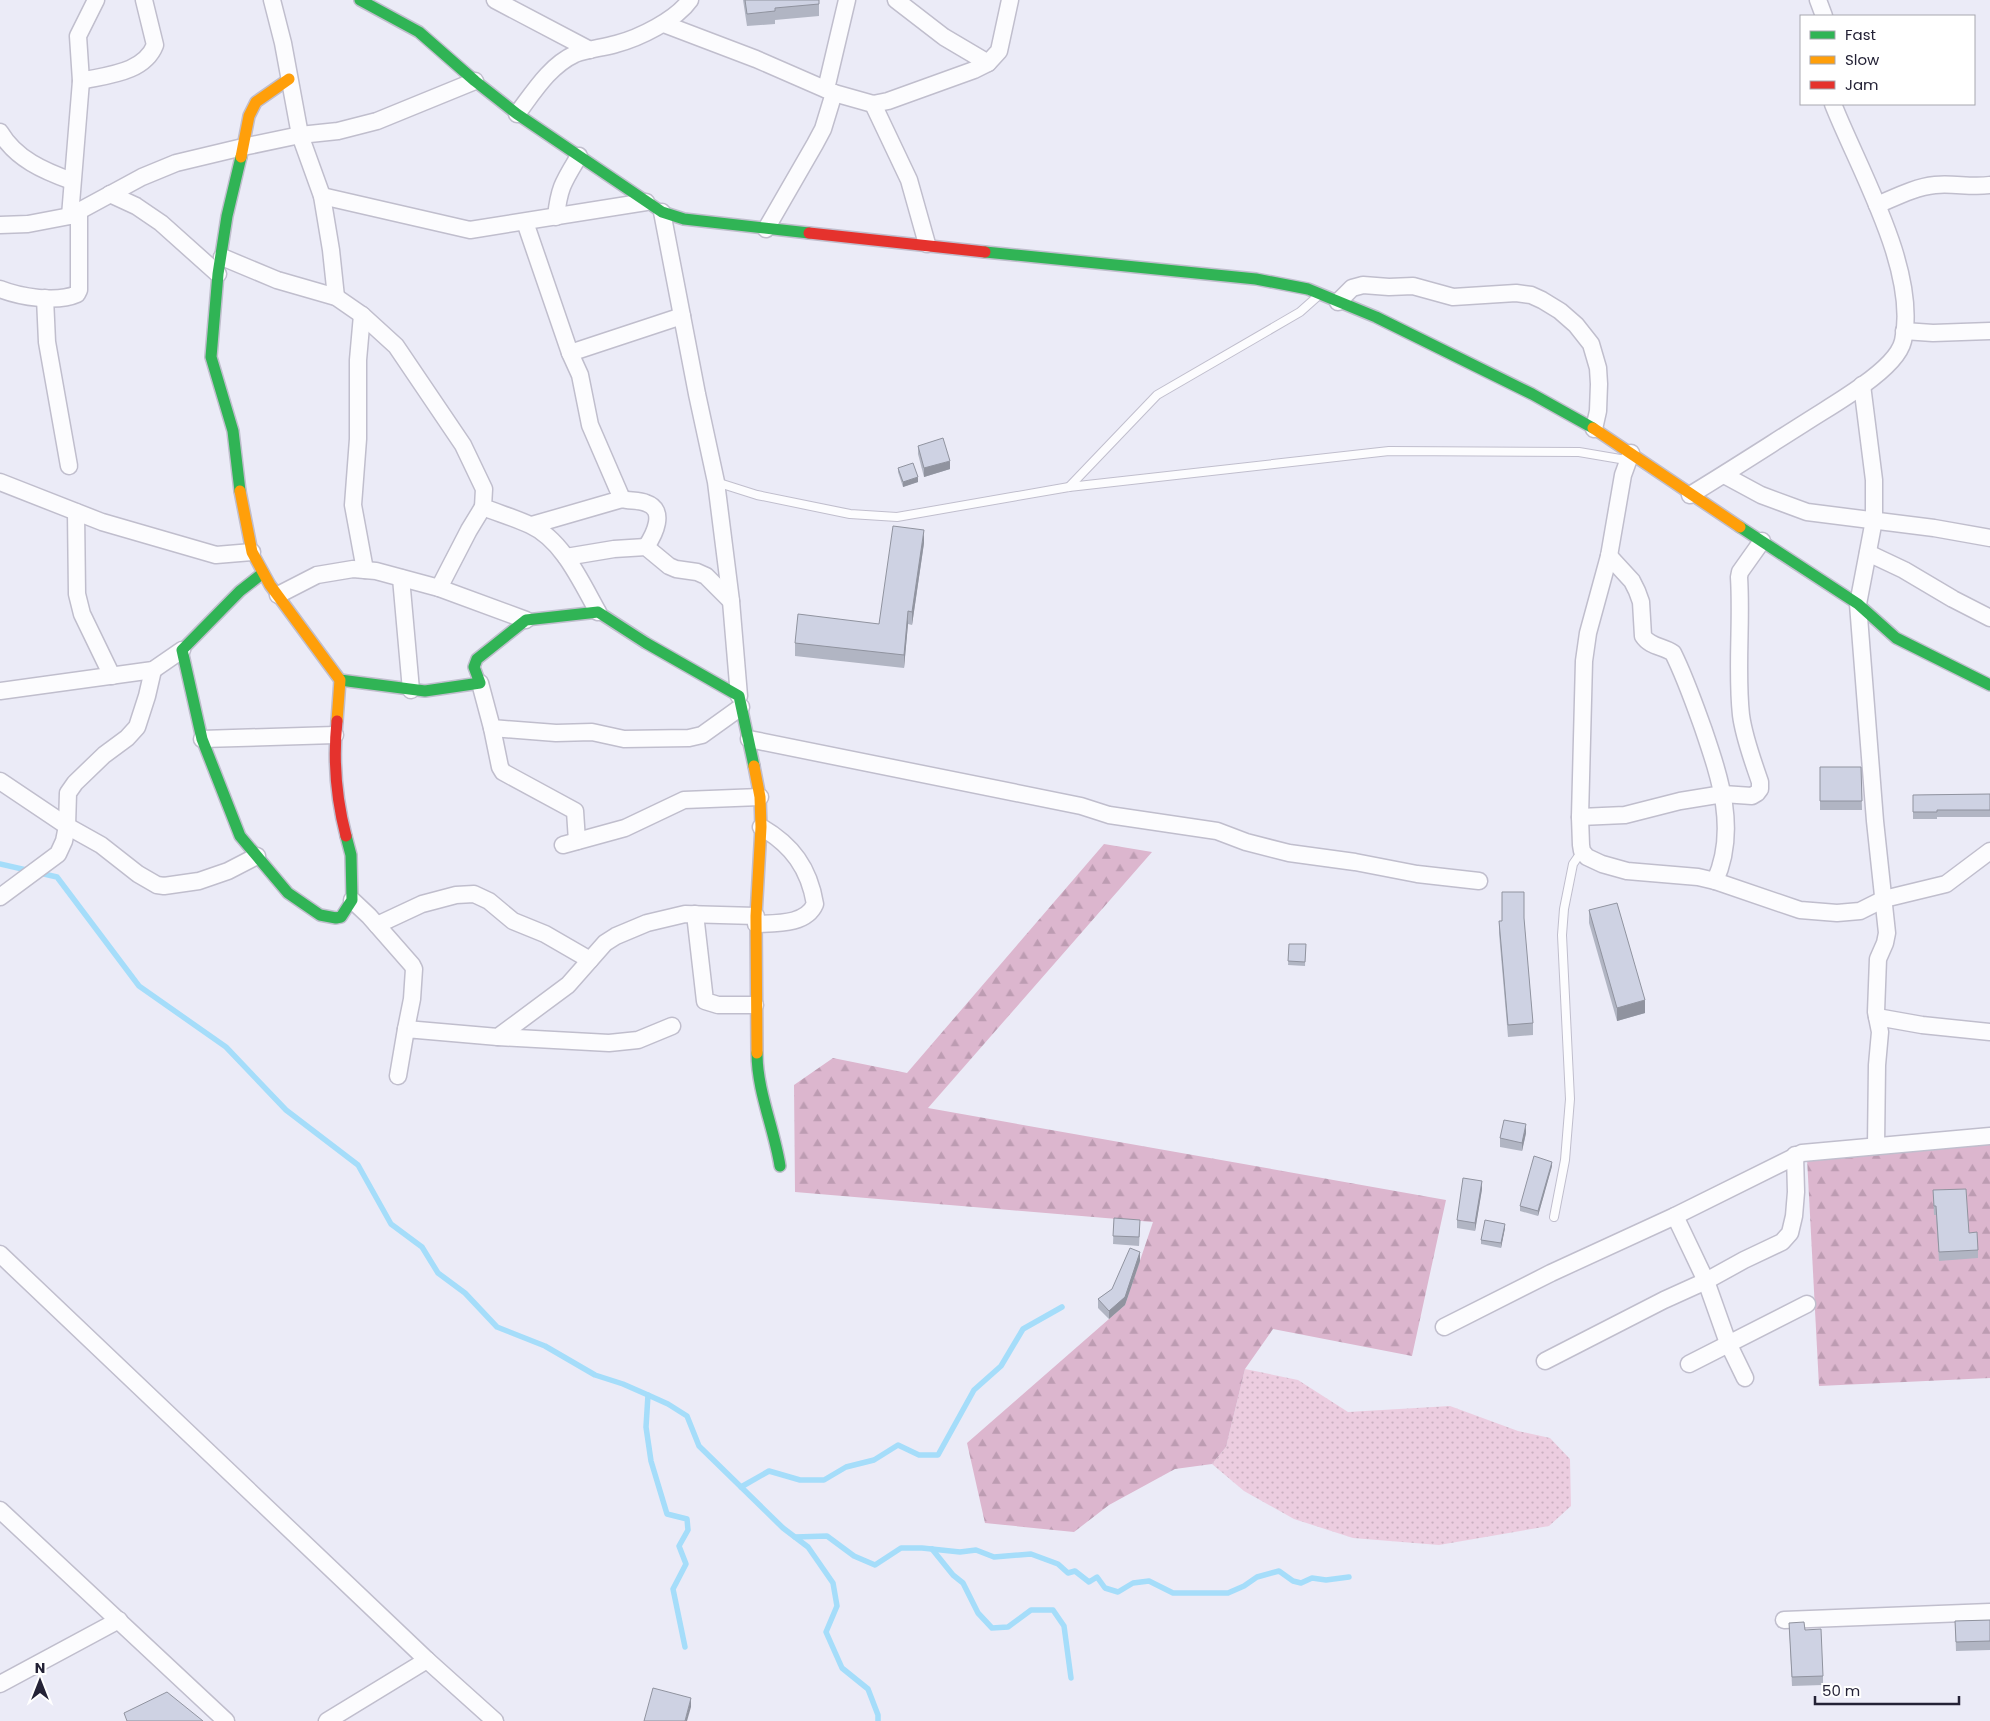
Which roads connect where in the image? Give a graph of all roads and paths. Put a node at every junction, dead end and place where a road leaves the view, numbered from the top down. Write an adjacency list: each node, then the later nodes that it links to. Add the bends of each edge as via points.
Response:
1 (96, 0): 16 (street, via 78,36)
2 (144, 0): 16 (street, via 155,45 148,58 123,72)
3 (272, 0): 15 (street)
4 (360, 0): 17 (street, via 419,32)
5 (495, 0): 13 (street)
6 (690, 0): 12 (street)
7 (847, 0): 18 (street)
8 (896, 0): 14 (street, via 944,37)
9 (1010, 0): 14 (street, via 999,51)
10 (1818, 0): 11 (street)
11 (1824, 15)
12 (664, 24): 13 (street, via 617,44); 18 (street)
13 (590, 50): 21 (street, via 560,63)
14 (988, 63): 19 (street)
15 (289, 79): 23 (street); 24 (street, via 252,107)
16 (81, 81): 26 (street)
17 (475, 81): 21 (street); 23 (street, via 377,121)
18 (830, 91): 19 (street); 37 (street, via 823,129)
19 (873, 104): 38 (street, via 909,180)
20 (1833, 105): 31 (street)
21 (518, 114): 25 (street)
22 (0, 132): 26 (street, via 20,156 42,170)
23 (300, 135): 24 (street); 29 (street)
24 (243, 147): 28 (street, via 176,163); 39 (street, via 227,216)
25 (579, 156): 30 (street); 34 (street, via 563,180)
26 (72, 181): 33 (street)
27 (1990, 185): 31 (street, via 1936,185 1913,190)
28 (110, 194): 33 (street); 40 (street, via 161,223)
29 (322, 196): 35 (street, via 470,230); 43 (street)
30 (646, 202): 32 (street); 34 (street)
31 (1876, 205): 48 (street, via 1892,243 1902,280 1906,303)
32 (662, 212): 37 (street, via 684,219); 47 (street)
33 (74, 214): 36 (street, via 28,224); 44 (street, via 79,290 74,295)
34 (556, 217): 35 (street)
35 (525, 222): 50 (street)
36 (0, 225)
37 (766, 229): 38 (street)
38 (927, 244): 42 (street, via 1256,279)
39 (222, 257): 40 (street); 43 (street, via 277,280)
40 (218, 274): 68 (street, via 210,357 233,431 241,500)
41 (0, 289): 44 (street)
42 (1320, 294): 45 (street); 58 (lane, via 1300,312 1157,395)
43 (336, 297): 46 (street)
44 (45, 298): 54 (street, via 47,342)
45 (1338, 302): 52 (street, via 1458,357); 52 (street, via 1352,288 1363,285 1414,286 1453,297 1516,293 1542,300 1576,325 1591,344 1599,384)
46 (362, 315): 61 (street, via 396,346 463,445 484,489); 72 (street, via 353,505)
47 (682, 316): 50 (street); 57 (street)
48 (1904, 331): 49 (street); 51 (street, via 1903,342 1892,359)
49 (1990, 331)
50 (570, 353): 60 (street, via 580,375 590,425)
51 (1862, 385): 55 (street); 63 (street, via 1874,480)
52 (1594, 429): 53 (street)
53 (1630, 457): 58 (lane, via 1579,452 1389,451); 59 (street); 70 (street, via 1623,476)
54 (69, 466)
55 (1724, 475): 59 (street); 63 (street, via 1761,495 1807,512)
56 (0, 482): 62 (street)
57 (716, 482): 58 (lane, via 757,495 850,514 897,517); 77 (street)
58 (1069, 487)
59 (1690, 495): 66 (street)
60 (622, 499): 64 (street); 67 (street, via 647,503 654,509 657,525)
61 (483, 507): 64 (street); 75 (street)
62 (76, 512): 68 (street, via 216,555); 84 (street, via 77,594 82,614)
63 (1874, 520): 65 (street); 69 (street)
64 (532, 525): 71 (street)
65 (1990, 538)
66 (1762, 541): 78 (street); 96 (street, via 1739,577 1738,683 1741,718 1760,789 1752,796)
67 (646, 547): 71 (street); 77 (street, via 669,566 706,576)
68 (252, 552): 73 (street)
69 (1868, 552): 78 (street); 80 (street)
70 (1609, 556): 96 (street, via 1635,586 1641,602 1643,636 1673,653 1700,720); 98 (street, via 1588,633 1584,661)
71 (566, 557): 79 (street)
72 (365, 570): 74 (street); 76 (street, via 317,575)
73 (263, 573): 76 (street); 82 (street, via 240,591)
74 (401, 578): 75 (street); 88 (street)
75 (439, 588): 81 (street)
76 (278, 595): 85 (street)
77 (731, 601): 90 (street)
78 (1858, 604): 87 (street, via 1896,638); 107 (street)
79 (598, 612): 81 (street); 90 (street)
80 (1990, 618)
81 (526, 620): 86 (street, via 477,659 474,667)
82 (182, 650): 83 (street); 93 (street)
83 (153, 670): 84 (street); 99 (street, via 137,727 104,755 68,793)
84 (112, 676): 89 (street)
85 (340, 680): 88 (street); 92 (street)
86 (480, 683): 88 (street); 91 (street)
87 (1990, 684)
88 (411, 690)
89 (0, 691)
90 (740, 702): 91 (street, via 702,735 689,738 624,739 592,732); 94 (street)
91 (492, 728): 97 (street, via 503,772 575,811 570,843 625,828 684,800)
92 (335, 735): 93 (street); 108 (street, via 336,784 351,855)
93 (202, 739): 103 (street, via 235,826)
94 (749, 739): 97 (street); 104 (street, via 1054,800 1109,815 1217,830 1246,842 1289,853)
95 (0, 781): 99 (street)
96 (1723, 794): 98 (street, via 1625,815); 105 (street, via 1725,846)
97 (760, 797): 100 (street)
98 (1580, 817): 101 (street)
99 (67, 826): 103 (street, via 102,845 157,885 199,881 228,872); 106 (street, via 58,854)
100 (761, 827): 110 (street); 110 (street, via 778,837 799,860 809,880 815,904 811,913 798,920)
101 (1582, 851): 105 (street, via 1602,864 1627,872); 125 (lane, via 1573,864 1562,936 1570,1099 1565,1160)
102 (1990, 851): 107 (street, via 1946,884)
103 (257, 856): 108 (street, via 288,893 320,915 341,917)
104 (1479, 881)
105 (1715, 881): 107 (street, via 1789,908 1821,913 1860,911)
106 (0, 897)
107 (1884, 899): 114 (street, via 1887,933 1878,959)
108 (352, 900): 111 (street)
109 (695, 914): 110 (street); 112 (street, via 655,921 616,936); 113 (street, via 705,1001 718,1005)
110 (756, 920): 113 (street)
111 (377, 925): 112 (street, via 422,904 474,894 513,921 545,934); 116 (street, via 414,969)
112 (590, 960): 118 (street, via 568,985)
113 (755, 1005): 123 (street, via 756,1072)
114 (1876, 1017): 117 (street); 121 (street, via 1880,1032 1876,1065)
115 (672, 1026): 118 (street, via 638,1040 609,1043)
116 (406, 1029): 118 (street); 119 (street)
117 (1990, 1032)
118 (498, 1037)
119 (398, 1076)
120 (1990, 1136): 121 (street)
121 (1876, 1146): 122 (street)
122 (1795, 1155): 124 (street); 127 (street, via 1796,1199 1787,1238)
123 (780, 1166)
124 (1675, 1216): 127 (street); 129 (street)
125 (1554, 1217)
126 (0, 1254): 138 (street)
127 (1706, 1281): 130 (street); 131 (street)
128 (1807, 1304): 130 (street)
129 (1444, 1327)
130 (1728, 1343): 132 (street); 133 (street)
131 (1545, 1361)
132 (1689, 1364)
133 (1745, 1378)
134 (0, 1510): 136 (street)
135 (1990, 1612): 137 (street)
136 (119, 1620): 139 (street); 140 (street)
137 (1784, 1620)
138 (426, 1660): 141 (street); 142 (street)
139 (0, 1684)
140 (226, 1721)
141 (327, 1721)
142 (495, 1721)

